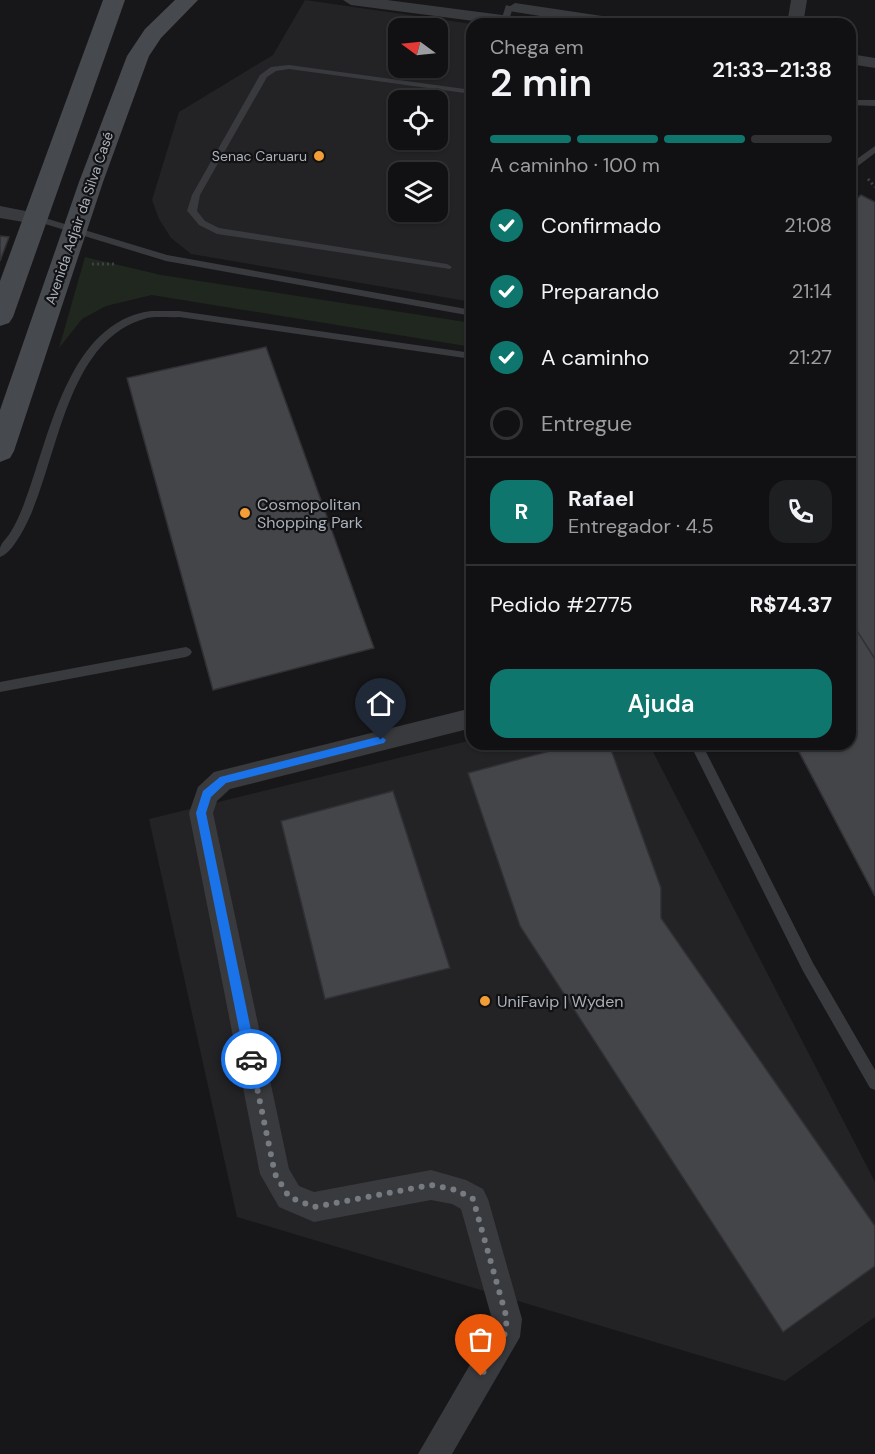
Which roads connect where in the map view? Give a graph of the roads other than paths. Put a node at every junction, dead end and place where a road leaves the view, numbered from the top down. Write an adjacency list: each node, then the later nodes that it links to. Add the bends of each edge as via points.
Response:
1 (114, 0): 25 (main road)
2 (204, 0): 7 (main road, Avenida Adjair da Silva Casé)
3 (351, 0): 9 (street)
4 (459, 0): 9 (street)
5 (589, 0): 11 (street)
6 (799, 0): 12 (street)
7 (181, 6): 26 (main road, Avenida Adjair da Silva Casé, via 138,56)
8 (549, 7): 9 (street); 10 (street)
9 (506, 17)
10 (575, 18)
11 (583, 18)
12 (796, 18)
13 (856, 60): 14 (street)
14 (875, 63)
15 (856, 74): 16 (street)
16 (875, 76)
17 (466, 91): 27 (lane, via 289,67 274,69 264,75 195,195 192,211 202,223 217,231)
18 (856, 102): 19 (lane)
19 (864, 103): 20 (lane); 21 (lane)
20 (875, 103)
21 (856, 109)
22 (875, 149): 23 (lane)
23 (856, 164)
24 (0, 212): 25 (street)
25 (35, 218): 26 (lane); 29 (main road)
26 (75, 229): 28 (lane, via 166,258); 31 (main road, Avenida Adjair da Silva Casé)
27 (447, 267)
28 (466, 312)
29 (0, 317)
30 (466, 355): 32 (lane, via 179,314 143,316 107,335 79,368 22,521)
31 (0, 451)
32 (0, 553)
33 (186, 652): 34 (lane)
34 (0, 687)
35 (466, 719): 38 (street, via 223,780 207,795 201,813 275,1174 289,1197 314,1207 431,1185 456,1190 473,1199 507,1319 504,1337)
36 (699, 750): 37 (lane, via 808,967)
37 (875, 1083)
38 (434, 1454)

